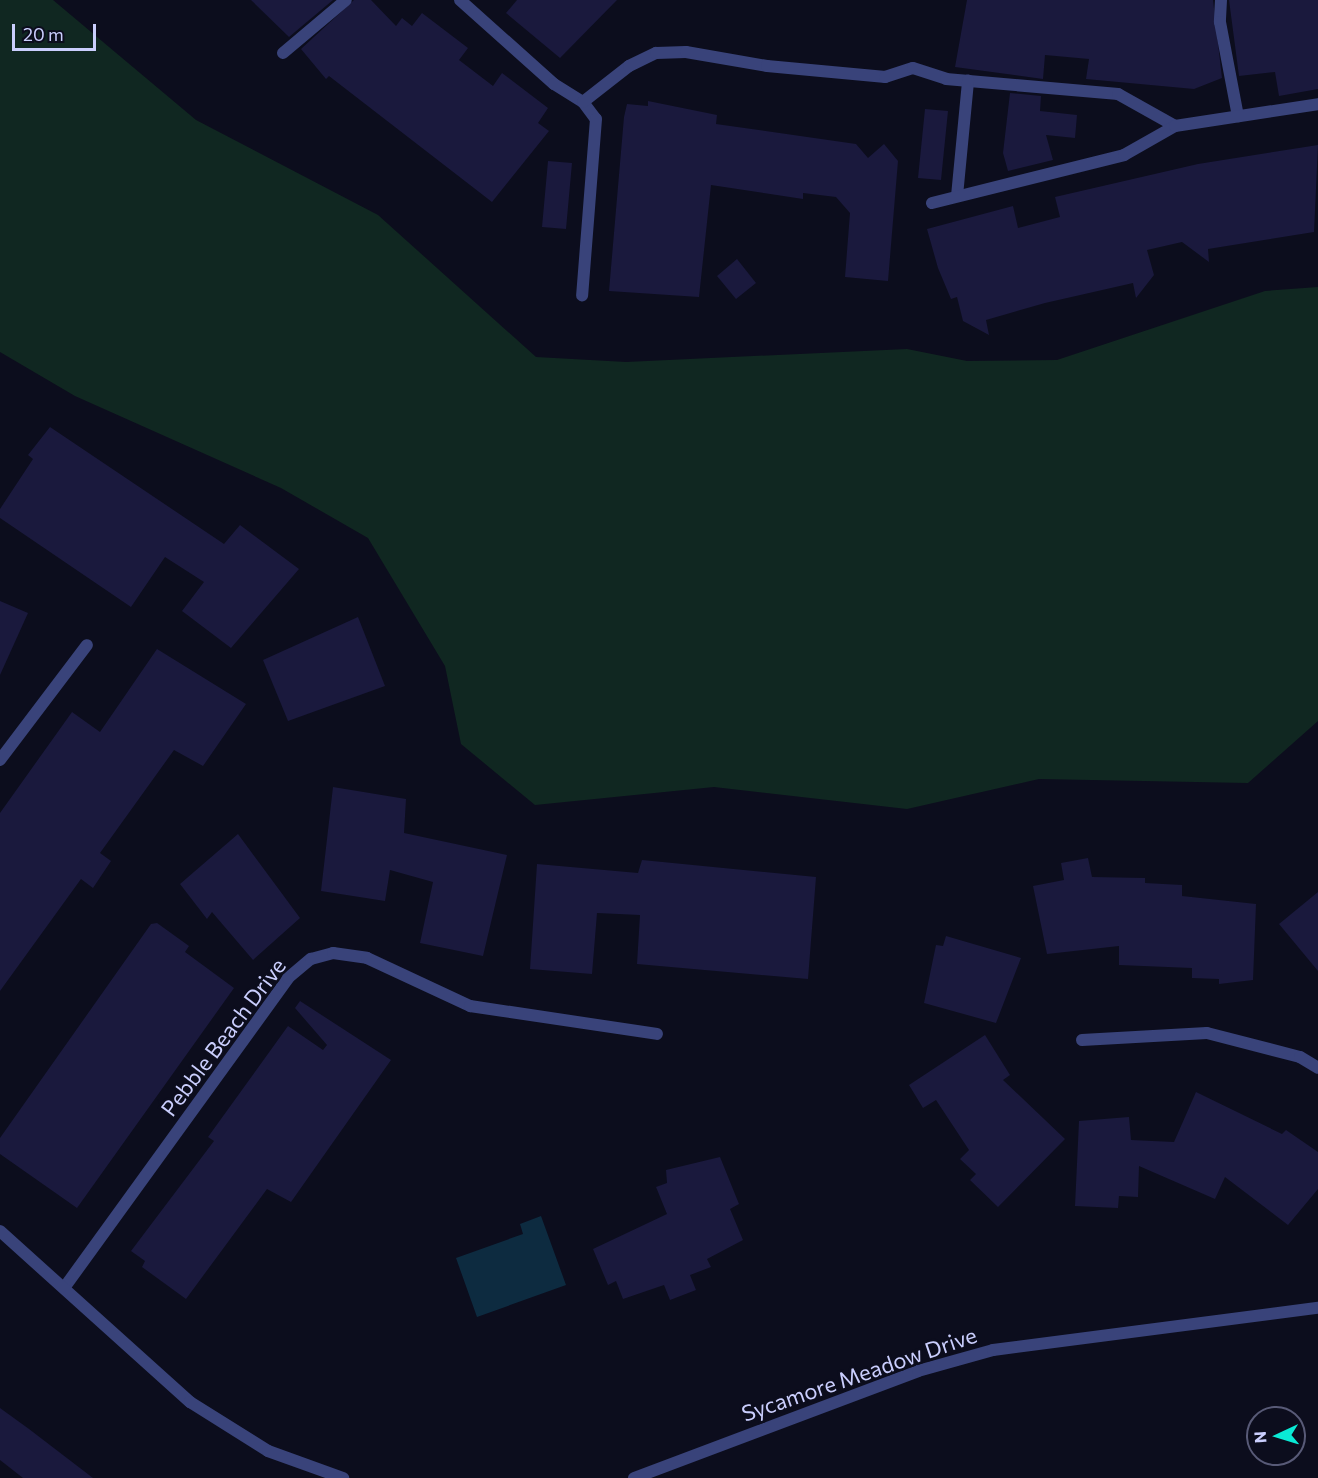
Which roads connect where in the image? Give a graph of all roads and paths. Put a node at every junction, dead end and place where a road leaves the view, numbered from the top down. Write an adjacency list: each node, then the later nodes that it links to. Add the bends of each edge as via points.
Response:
1 (346, 0): 4 (street)
2 (459, 0): 6 (street, via 554,84)
3 (1221, 0): 8 (street, via 1220,22)
4 (283, 53)
5 (968, 81): 6 (street, via 912,68 885,77 686,52 656,53 628,66); 9 (street, via 1118,94); 10 (street)
6 (583, 102): 12 (street, via 596,119)
7 (1318, 104): 8 (street)
8 (1238, 116): 9 (street)
9 (1175, 126): 10 (street, via 1124,154)
10 (957, 196): 11 (street)
11 (932, 203)
12 (582, 295)
13 (87, 645): 14 (street)
14 (0, 760)
15 (657, 1034): 19 (street, Pebble Beach Drive, via 470,1006 367,958 333,952 311,959 288,978)
16 (1082, 1041): 17 (street, via 1207,1033 1300,1057)
17 (1318, 1068)
18 (0, 1231): 19 (street)
19 (64, 1288): 21 (street, via 190,1402 268,1451)
20 (1318, 1308): 22 (street, Sycamore Meadow Drive, via 993,1350 918,1371)
21 (343, 1478)
22 (634, 1478)

